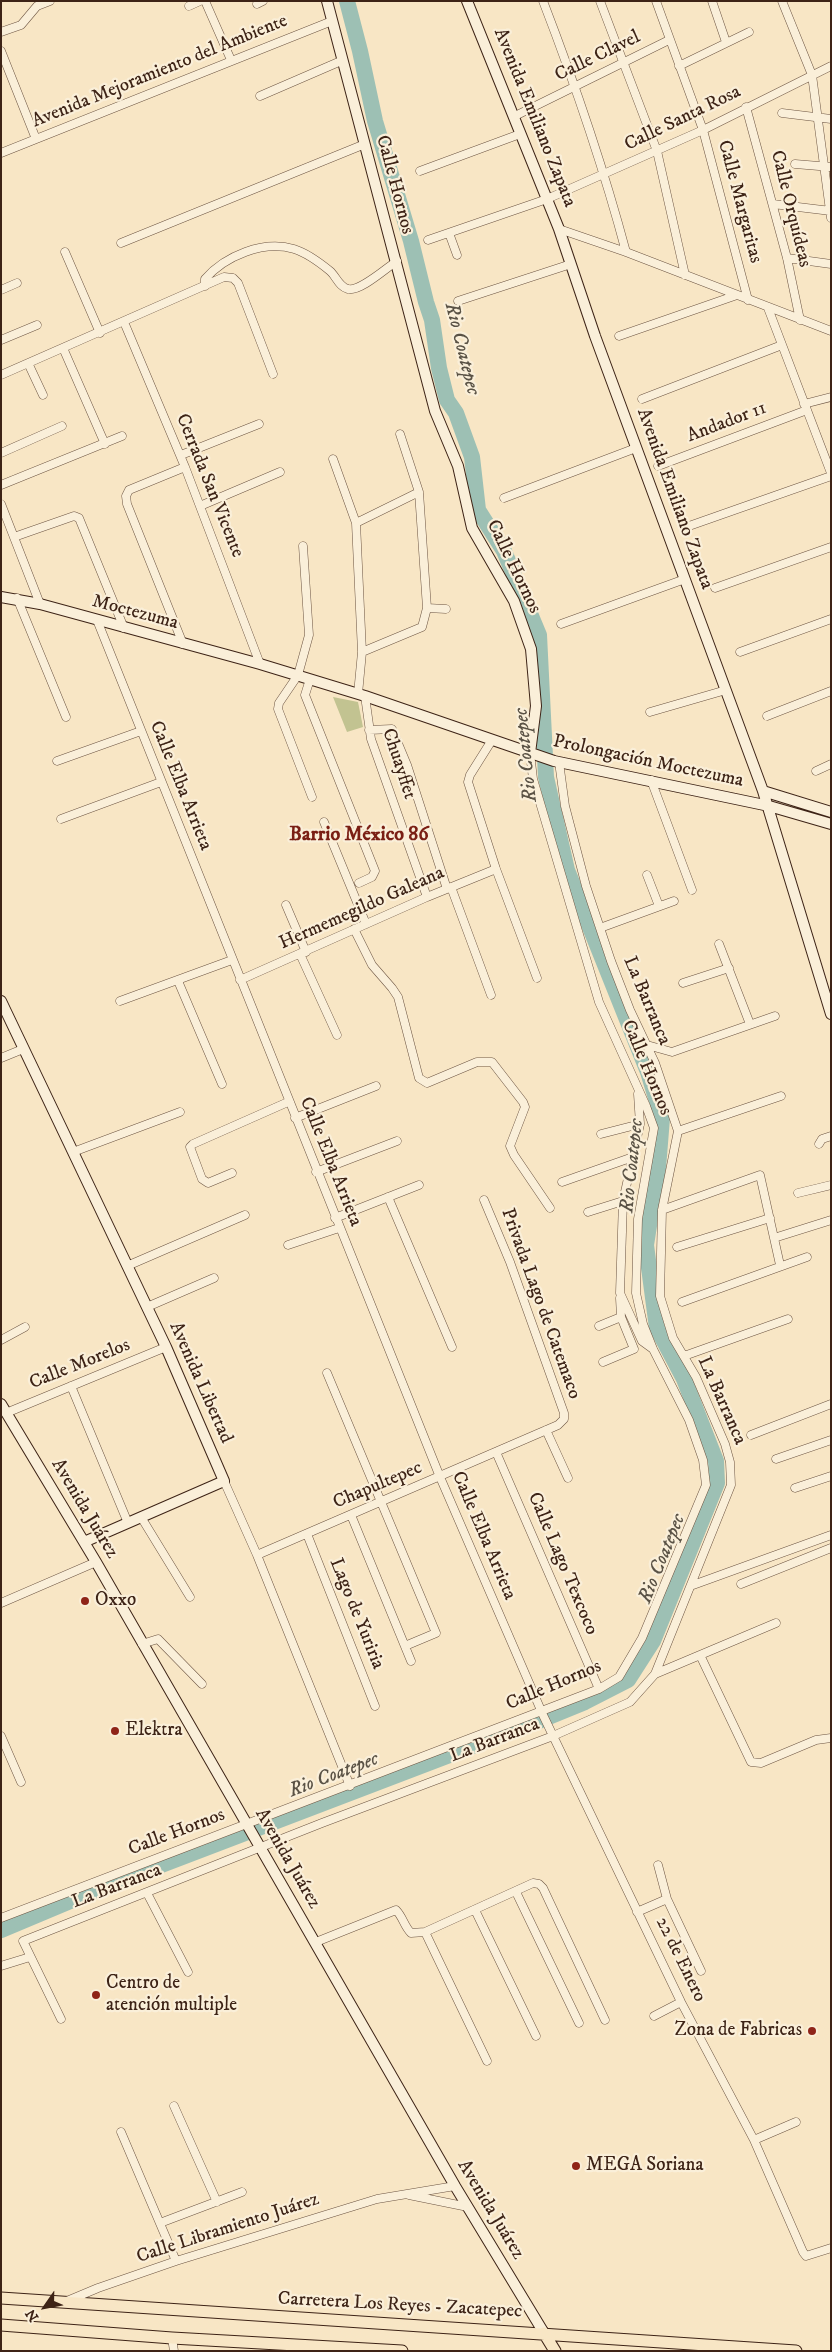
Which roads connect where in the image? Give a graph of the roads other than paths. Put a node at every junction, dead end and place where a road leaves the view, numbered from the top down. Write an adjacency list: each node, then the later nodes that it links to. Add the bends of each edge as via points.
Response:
1 (50, 1): 13 (street, via 38,6 20,25)
2 (200, 1): 11 (street)
3 (205, 1): 18 (street)
4 (327, 1): 12 (street, Calle Hornos)
5 (467, 1): 28 (street, Avenida Emiliano Zapata)
6 (543, 1): 24 (street)
7 (600, 1): 20 (street)
8 (656, 1): 15 (street, Calle Margaritas)
9 (712, 1): 16 (street)
10 (782, 1): 23 (street)
11 (189, 6)
12 (332, 21): 18 (street, Avenida Mejoramiento del Ambiente); 19 (street, Calle Hornos)
13 (1, 32)
14 (749, 32): 16 (street)
15 (669, 40): 20 (street, Calle Clavel); 21 (street, Calle Margaritas)
16 (726, 42): 21 (street)
17 (1, 51): 33 (street)
18 (231, 60): 33 (street, Avenida Mejoramiento del Ambiente)
19 (341, 61): 25 (street); 34 (street, Calle Hornos)
20 (623, 62): 24 (street, Calle Clavel); 35 (street)
21 (679, 66): 31 (street, Calle Margaritas)
22 (831, 66): 23 (street, Calle Santa Rosa)
23 (812, 75): 26 (street, Calle Santa Rosa); 29 (street)
24 (576, 85): 28 (street, Calle Clavel); 40 (street)
25 (260, 96)
26 (746, 107): 31 (street, Calle Santa Rosa); 42 (street, Calle Orquídeas)
27 (782, 114): 29 (street)
28 (515, 116): 32 (street, Avenida Emiliano Zapata)
29 (818, 118): 30 (street); 38 (street)
30 (831, 119)
31 (703, 130): 35 (street, Calle Santa Rosa); 60 (street, Calle Margaritas)
32 (520, 134): 39 (street); 41 (street, Avenida Emiliano Zapata)
33 (36, 138): 36 (street, Avenida Mejoramiento del Ambiente)
34 (365, 144): 47 (street); 52 (street, Calle Hornos)
35 (657, 151): 40 (street, Calle Santa Rosa); 55 (street)
36 (1, 153)
37 (795, 164): 38 (street)
38 (828, 167): 43 (street)
39 (420, 170)
40 (605, 173): 41 (street, Calle Santa Rosa); 49 (street)
41 (547, 199): 44 (street, Avenida Emiliano Zapata); 45 (street, Calle Santa Rosa)
42 (773, 204): 43 (street); 51 (street, Calle Orquídeas)
43 (830, 213)
44 (559, 229): 49 (street); 53 (street, Avenida Emiliano Zapata)
45 (448, 233): 46 (street, Calle Santa Rosa); 50 (street)
46 (428, 240)
47 (121, 243)
48 (65, 252): 67 (street)
49 (626, 252): 55 (street)
50 (457, 255)
51 (787, 258): 54 (street); 63 (street, Calle Orquídeas)
52 (397, 261): 57 (street, via 358,289 347,289 304,252 263,246 214,268 205,279); 128 (street, Calle Hornos, via 435,411 458,466 472,528 514,601 531,649 536,706)
53 (571, 264): 61 (street); 84 (street, Avenida Emiliano Zapata)
54 (831, 264)
55 (685, 275): 59 (street)
56 (17, 283): 58 (street)
57 (206, 286): 64 (street); 73 (street, via 224,277 234,278 238,283)
58 (1, 290)
59 (737, 295): 60 (street); 68 (street)
60 (748, 300): 62 (street)
61 (458, 301)
62 (768, 308): 63 (street); 70 (street)
63 (800, 320): 66 (street)
64 (124, 322): 67 (street); 86 (street, Cerrada San Vicente)
65 (37, 325): 69 (street)
66 (831, 331)
67 (100, 333): 71 (street)
68 (618, 336)
69 (1, 340)
70 (782, 345): 77 (street); 78 (street)
71 (63, 348): 72 (street); 83 (street)
72 (28, 363): 74 (street); 75 (street)
73 (273, 374)
74 (1, 375)
75 (42, 395)
76 (831, 397): 78 (street, Andador 11)
77 (642, 399)
78 (805, 407): 88 (street, Andador 11); 91 (street)
79 (259, 424): 86 (street)
80 (62, 426): 85 (street)
81 (400, 434): 93 (street)
82 (122, 436): 83 (street)
83 (105, 444): 92 (street)
84 (636, 448): 94 (street); 102 (street, Avenida Emiliano Zapata)
85 (1, 453)
86 (181, 455): 89 (street, Cerrada San Vicente)
87 (333, 459): 97 (street, Chuayffet)
88 (658, 466)
89 (185, 467): 96 (street, Cerrada San Vicente); 113 (street, via 130,490 126,496)
90 (280, 472): 96 (street)
91 (830, 472): 98 (street)
92 (1, 485)
93 (419, 492): 97 (street); 107 (street)
94 (504, 498)
95 (1, 504): 99 (street)
96 (200, 506): 116 (street, Cerrada San Vicente)
97 (356, 523): 114 (street, Chuayffet)
98 (689, 526)
99 (14, 537): 106 (street); 112 (street, via 74,516 79,518)
100 (303, 546): 117 (street, via 309,635)
101 (831, 547): 103 (street)
102 (685, 579): 111 (street); 119 (street, Avenida Emiliano Zapata)
103 (715, 588)
104 (1, 596): 105 (street, Moctezuma)
105 (17, 598): 106 (street, Moctezuma); 124 (street)
106 (40, 604): 110 (street, Moctezuma)
107 (427, 608): 108 (street); 114 (street, via 422,627)
108 (446, 609)
109 (831, 619): 115 (street)
110 (96, 620): 112 (street, Moctezuma); 126 (street, Calle Elba Arrieta)
111 (561, 624)
112 (124, 628): 113 (street, Moctezuma)
113 (183, 644): 116 (street, Moctezuma)
114 (362, 652): 121 (street, Chuayffet)
115 (740, 652)
116 (260, 664): 117 (street, Prolongación Moctezuma)
117 (298, 675): 118 (street, Prolongación Moctezuma); 136 (street, via 278,709)
118 (310, 679): 121 (street, Prolongación Moctezuma); 144 (street, via 305,696 375,872)
119 (726, 690): 122 (street); 135 (street, Avenida Emiliano Zapata)
120 (831, 691): 123 (street)
121 (362, 695): 125 (street, Chuayffet); 127 (street, Prolongación Moctezuma)
122 (650, 712)
123 (767, 716)
124 (66, 717)
125 (369, 730): 145 (street, via 392,729); 147 (street, Chuayffet)
126 (141, 731): 129 (street); 134 (street, Calle Elba Arrieta)
127 (492, 740): 128 (street, Prolongación Moctezuma); 142 (street, via 468,782)
128 (532, 754): 130 (street, Prolongación Moctezuma); 174 (street, Calle Hornos, via 534,779 599,1002)
129 (57, 761)
130 (557, 761): 133 (street, Prolongación Moctezuma); 152 (street, La Barranca, via 565,806)
131 (831, 764): 132 (street)
132 (816, 771)
133 (650, 780): 137 (street, Prolongación Moctezuma); 146 (street)
134 (161, 782): 139 (street); 156 (street, Calle Elba Arrieta)
135 (763, 791): 137 (street, Avenida Emiliano Zapata); 138 (street, Prolongación Moctezuma)
136 (312, 797)
137 (769, 806): 141 (street, Prolongación Moctezuma); 165 (street, Avenida Emiliano Zapata)
138 (831, 812)
139 (61, 819)
140 (324, 822): 151 (street)
141 (831, 824)
142 (496, 869): 145 (street, Hermemegildo Galeana); 158 (street)
143 (647, 875): 150 (street)
144 (359, 883)
145 (449, 888): 147 (street, Hermemegildo Galeana); 162 (street)
146 (692, 890)
147 (427, 897): 151 (street, Hermemegildo Galeana)
148 (674, 901): 150 (street)
149 (286, 905): 155 (street)
150 (660, 906): 152 (street)
151 (366, 924): 153 (street, Hermemegildo Galeana)
152 (600, 928): 169 (street, La Barranca, via 630,1010)
153 (354, 929): 155 (street, Hermemegildo Galeana); 196 (street, via 372,965 398,998 419,1078 427,1083 477,1062 492,1062 523,1102 525,1107 510,1146)
154 (719, 944): 157 (street)
155 (303, 953): 159 (street, Hermemegildo Galeana); 168 (street)
156 (232, 960): 159 (street, Calle Elba Arrieta); 160 (street)
157 (729, 968): 161 (street); 167 (street)
158 (537, 978)
159 (240, 980): 176 (street, Calle Elba Arrieta)
160 (178, 981): 164 (street); 172 (street)
161 (684, 982)
162 (491, 995)
163 (1, 1001): 170 (street, Avenida Libertad)
164 (120, 1001)
165 (831, 1014)
166 (774, 1016): 167 (street)
167 (750, 1024): 169 (street, via 672,1052)
168 (337, 1035)
169 (647, 1045): 180 (street, La Barranca)
170 (23, 1048): 171 (street); 185 (street, Avenida Libertad)
171 (1, 1058)
172 (222, 1084)
173 (376, 1086): 178 (street)
174 (638, 1090): 179 (street); 221 (street, Calle Hornos, via 654,1128 638,1219 636,1293)
175 (781, 1096): 180 (street)
176 (288, 1102): 178 (street, Calle Elba Arrieta); 188 (street, via 190,1147 205,1182)
177 (180, 1112): 185 (street)
178 (295, 1118): 187 (street, Calle Elba Arrieta)
179 (640, 1124): 181 (street); 186 (street)
180 (678, 1131): 197 (street, La Barranca)
181 (600, 1134)
182 (831, 1136): 184 (street)
183 (397, 1141): 187 (street)
184 (819, 1144)
185 (73, 1152): 209 (street, Avenida Libertad)
186 (633, 1157): 189 (street); 195 (street)
187 (316, 1172): 200 (street, Calle Elba Arrieta)
188 (232, 1173)
189 (562, 1182)
190 (418, 1185): 193 (street)
191 (831, 1185): 192 (street)
192 (798, 1193)
193 (388, 1197): 200 (street); 220 (street)
194 (484, 1200): 228 (street, Privada Lago de Catemaco, via 510,1262)
195 (623, 1201): 198 (street); 211 (street)
196 (550, 1208)
197 (662, 1210): 201 (street, via 760,1175); 222 (street, La Barranca, via 660,1296 673,1338)
198 (588, 1212)
199 (246, 1215): 209 (street)
200 (335, 1218): 203 (street, Calle Elba Arrieta)
201 (770, 1218): 204 (street); 206 (street)
202 (831, 1220): 204 (street)
203 (339, 1228): 205 (street); 235 (street, Calle Elba Arrieta)
204 (774, 1238): 208 (street)
205 (288, 1245)
206 (676, 1247)
207 (807, 1257): 208 (street)
208 (780, 1265): 212 (street)
209 (127, 1266): 213 (street, Avenida Libertad)
210 (214, 1278): 213 (street)
211 (620, 1293): 214 (street); 221 (street, via 642,1342)
212 (682, 1302)
213 (147, 1307): 219 (street, Avenida Libertad)
214 (621, 1317): 216 (street); 223 (street, via 634,1349)
215 (788, 1319): 222 (street)
216 (599, 1326)
217 (25, 1327): 218 (street)
218 (1, 1340)
219 (166, 1347): 225 (street, Calle Morelos); 237 (street, Avenida Libertad)
220 (452, 1347)
221 (653, 1349): 260 (street, Calle Hornos, via 689,1420 703,1460 706,1485 642,1638 619,1677)
222 (684, 1356): 250 (street, La Barranca, via 725,1444 732,1485)
223 (603, 1362)
224 (327, 1373): 239 (street)
225 (71, 1386): 227 (street, Calle Morelos); 242 (street)
226 (831, 1404): 230 (street)
227 (4, 1408): 245 (street, Avenida Juárez)
228 (564, 1419): 229 (street, Chapultepec)
229 (546, 1430): 232 (street, Chapultepec); 236 (street)
230 (751, 1435)
231 (831, 1440): 233 (street)
232 (496, 1452): 235 (street, Chapultepec); 260 (street, Calle Lago Texcoco)
233 (776, 1459)
234 (831, 1476): 238 (street)
235 (440, 1477): 239 (street, Chapultepec); 262 (street, Calle Elba Arrieta)
236 (568, 1478)
237 (224, 1480): 241 (street); 247 (street, Avenida Libertad)
238 (795, 1488)
239 (381, 1503): 240 (street, Chapultepec); 255 (street, via 436,1633)
240 (351, 1515): 243 (street, Chapultepec); 255 (street)
241 (141, 1517): 242 (street); 251 (street)
242 (128, 1523): 245 (street)
243 (307, 1534): 247 (street, Chapultepec); 261 (street, Lago de Yuriria)
244 (831, 1535): 250 (street)
245 (84, 1542): 248 (street, Avenida Juárez)
246 (831, 1548): 249 (street)
247 (258, 1555): 267 (street, Avenida Libertad)
248 (96, 1562): 252 (street); 254 (street, Avenida Juárez)
249 (742, 1584)
250 (693, 1585): 258 (street, La Barranca)
251 (190, 1597)
252 (1, 1604)
253 (776, 1623): 256 (street)
254 (142, 1644): 259 (street, via 158,1638); 268 (street, Avenida Juárez)
255 (404, 1646): 257 (street)
256 (700, 1655): 258 (street); 265 (street, via 751,1762 761,1763 816,1740)
257 (411, 1661)
258 (656, 1674): 263 (street, La Barranca, via 630,1702)
259 (202, 1684)
260 (599, 1689): 262 (street, Calle Hornos)
261 (375, 1706)
262 (542, 1713): 263 (street, Calle Elba Arrieta); 267 (street, Calle Hornos)
263 (552, 1735): 269 (street, La Barranca); 275 (street, 22 de Enero)
264 (1, 1736): 266 (street)
265 (831, 1738)
266 (22, 1782)
267 (350, 1786): 268 (street, Calle Hornos)
268 (248, 1827): 269 (street, Avenida Juárez); 276 (street, Calle Hornos)
269 (258, 1844): 271 (street, La Barranca); 278 (street, Avenida Juárez)
270 (658, 1865): 273 (street)
271 (148, 1892): 279 (street, La Barranca, via 23,1942); 282 (street)
272 (516, 1892): 274 (street); 286 (street, via 534,1883 543,1888); 287 (street)
273 (667, 1899): 275 (street); 281 (street)
274 (475, 1910): 277 (street); 288 (street)
275 (638, 1912): 283 (street, 22 de Enero)
276 (1, 1918)
277 (425, 1932): 278 (street, via 412,1933 396,1910); 289 (street)
278 (316, 1942): 294 (street, Avenida Juárez)
279 (30, 1957): 280 (street); 285 (street)
280 (1, 1966)
281 (701, 1971)
282 (188, 1972)
283 (682, 2002): 284 (street); 293 (street, 22 de Enero)
284 (654, 2016)
285 (61, 2019)
286 (605, 2020)
287 (579, 2023)
288 (536, 2036)
289 (487, 2060)
290 (174, 2106): 297 (street)
291 (796, 2122): 293 (street)
292 (121, 2132): 299 (street)
293 (754, 2140): 300 (street, 22 de Enero, via 806,2256)
294 (455, 2186): 296 (street, Calle Libramiento Juárez); 298 (street, Avenida Juárez)
295 (242, 2192): 297 (street)
296 (404, 2194): 298 (street, Calle Libramiento Juárez); 301 (street, Calle Libramiento Juárez, via 377,2199)
297 (217, 2202): 299 (street)
298 (468, 2207): 305 (street, Avenida Juárez)
299 (160, 2224): 301 (street)
300 (831, 2248)
301 (176, 2261): 303 (street, Calle Libramiento Juárez)
302 (1, 2298): 303 (main road, Carretera Los Reyes - Zacatepec)
303 (63, 2303): 305 (main road, Carretera Los Reyes - Zacatepec)
304 (1, 2325): 306 (main road)
305 (544, 2333): 310 (main road); 311 (main road, Carretera Los Reyes - Zacatepec)
306 (172, 2338): 307 (main road); 308 (street)
307 (328, 2349): 309 (main road)
308 (174, 2351)
309 (402, 2351)
310 (555, 2351)
311 (796, 2351)

